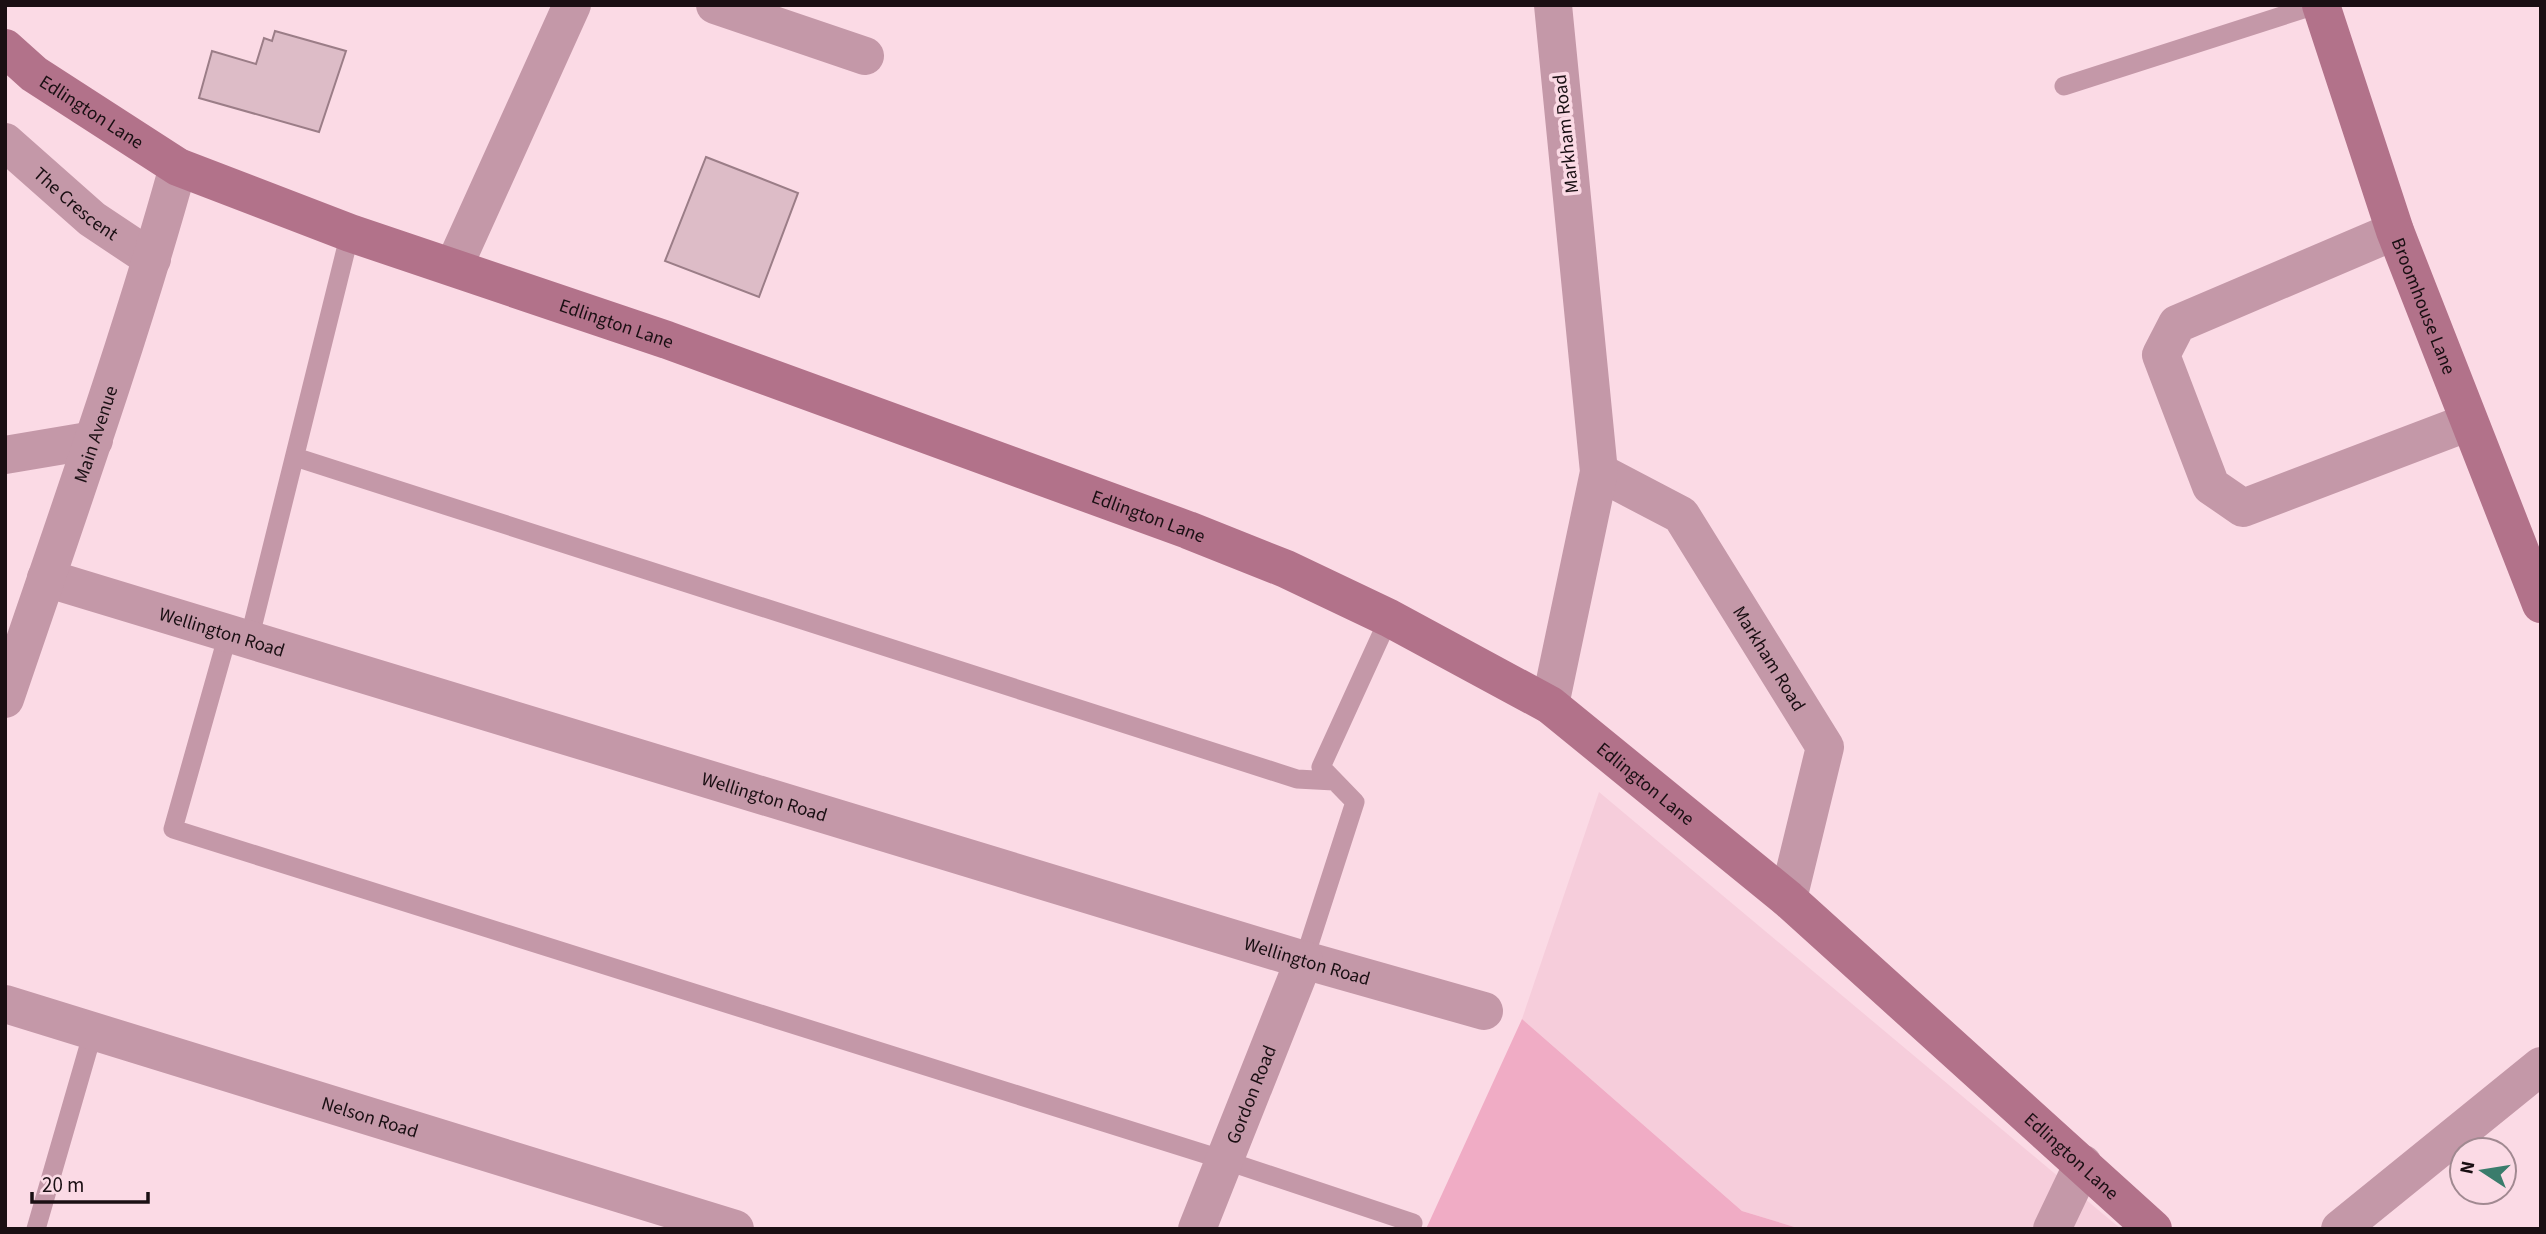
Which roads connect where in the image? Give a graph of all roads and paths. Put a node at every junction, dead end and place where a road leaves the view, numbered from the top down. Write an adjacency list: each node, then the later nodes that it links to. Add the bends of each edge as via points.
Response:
1 (572, 5): 13 (street)
2 (715, 5): 6 (street)
3 (1553, 5): 18 (street, Markham Road)
4 (2318, 5): 7 (lane); 10 (main road, Broomhouse Lane)
5 (5, 48): 9 (main road, Edlington Lane, via 34,74)
6 (865, 56)
7 (2064, 86)
8 (5, 142): 12 (street, The Crescent, via 92,219)
9 (178, 167): 11 (main road, Edlington Lane); 12 (street, Main Avenue)
10 (2395, 231): 14 (main road, Broomhouse Lane); 14 (street, via 2177,324 2161,355 2211,486 2243,508)
11 (350, 233): 13 (main road, Edlington Lane); 17 (lane)
12 (152, 259): 15 (street, Main Avenue)
13 (454, 266): 21 (main road, Edlington Lane, via 1188,530 1286,569)
14 (2469, 422): 20 (main road, Broomhouse Lane)
15 (94, 440): 16 (street); 19 (street, Main Avenue)
16 (5, 455)
17 (295, 457): 22 (lane); 25 (lane, via 1297,779)
18 (1598, 472): 24 (street, Markham Road); 26 (street, Markham Road, via 1681,515 1825,747)
19 (46, 578): 22 (street, Wellington Road); 23 (street, Main Avenue)
20 (2541, 604)
21 (1389, 618): 24 (main road, Edlington Lane); 25 (lane, via 1321,767)
22 (239, 637): 27 (street, Wellington Road); 32 (lane, via 173,829)
23 (5, 699)
24 (1550, 705): 26 (main road, Edlington Lane)
25 (1335, 781): 27 (lane, via 1355,802)
26 (1788, 899): 33 (main road, Edlington Lane)
27 (1304, 960): 29 (street, Wellington Road); 32 (street, Gordon Road)
28 (5, 1004): 30 (street, Nelson Road)
29 (1484, 1011)
30 (93, 1032): 34 (lane); 35 (street, Nelson Road)
31 (2541, 1066): 40 (street)
32 (1224, 1160): 36 (street, Gordon Road); 37 (lane, via 1413,1223)
33 (2084, 1164): 38 (street); 39 (main road, Edlington Lane)
34 (36, 1229)
35 (735, 1229)
36 (1197, 1229)
37 (1410, 1229)
38 (2052, 1229)
39 (2153, 1229)
40 (2340, 1229)

